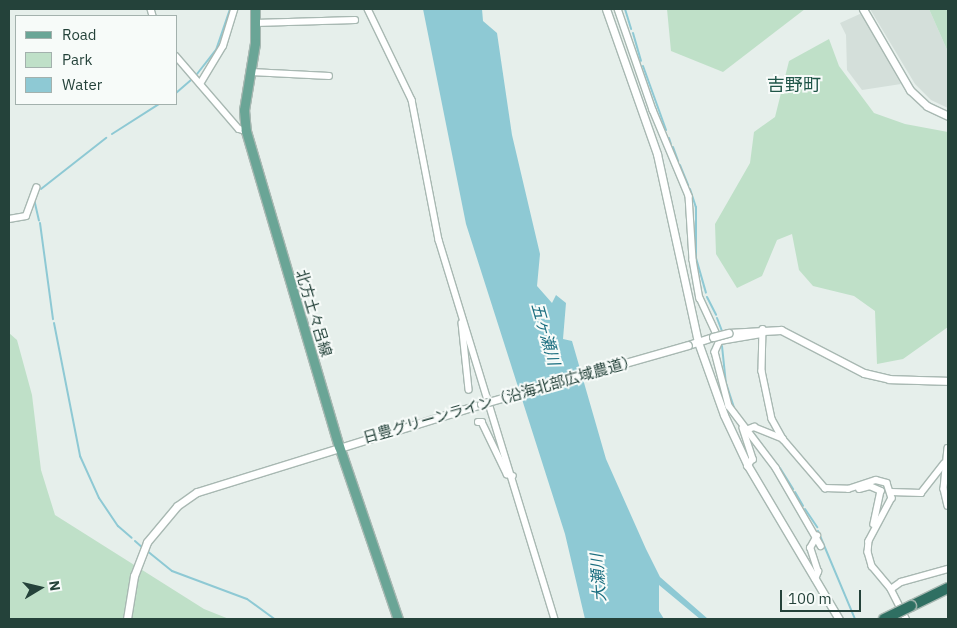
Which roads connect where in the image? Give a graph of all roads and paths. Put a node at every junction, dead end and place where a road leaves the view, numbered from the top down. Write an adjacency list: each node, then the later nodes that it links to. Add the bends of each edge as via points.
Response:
1 (234, 9): 12 (street, via 224,46)
2 (255, 9): 8 (main road, 北方土々呂線)
3 (368, 9): 17 (street, via 412,100 424,174)
4 (606, 9): 20 (street, via 660,162)
5 (618, 9): 19 (street, via 653,110 689,196 693,260 700,298)
6 (863, 9): 13 (street, via 910,90 927,106)
7 (355, 20): 8 (street)
8 (255, 23): 10 (main road, 北方土々呂線)
9 (178, 58): 12 (street)
10 (251, 72): 11 (street); 14 (main road, 北方土々呂線, via 244,110)
11 (329, 76)
12 (200, 84): 14 (street, via 239,129)
13 (948, 116)
14 (246, 130): 26 (main road, 北方土々呂線)
15 (36, 188): 16 (street, via 26,216)
16 (9, 219)
17 (463, 320): 22 (street); 30 (street)
18 (763, 332): 19 (street); 20 (street, 日豊グリーンライン（沿海北部広域農道）, bridge, via 728,333); 21 (street, 日豊グリーンライン（沿海北部広域農道）, via 799,336 864,373 889,380); 25 (street, via 764,382 772,419)
19 (720, 341): 24 (street, via 715,352 724,393)
20 (698, 342): 26 (street, 日豊グリーンライン（沿海北部広域農道）, bridge); 29 (street, via 724,415)
21 (948, 381)
22 (469, 390)
23 (478, 422): 30 (street, via 482,422 507,474)
24 (744, 428): 25 (street, via 754,427); 29 (street, via 753,458); 34 (street, via 776,468)
25 (783, 438): 31 (street, via 821,486)
26 (339, 446): 41 (street, 日豊グリーンライン（沿海北部広域農道）, via 197,492 177,506 147,542); 42 (main road, 北方土々呂線)
27 (948, 448): 28 (street)
28 (944, 464): 32 (street, via 920,493); 33 (street)
29 (748, 466): 38 (street)
30 (513, 476): 43 (street)
31 (848, 489): 32 (street, via 880,480); 35 (street, via 870,486 881,492)
32 (892, 492): 35 (street, via 889,505)
33 (948, 506)
34 (817, 536): 36 (street); 38 (street, via 810,548 818,572)
35 (871, 536): 39 (street, via 869,559)
36 (821, 546)
37 (948, 569): 39 (street)
38 (815, 579): 44 (street)
39 (890, 588): 46 (street)
40 (948, 588): 45 (highway, bridge)
41 (127, 619)
42 (398, 619)
43 (556, 619)
44 (838, 619)
45 (884, 619)
46 (906, 619)

